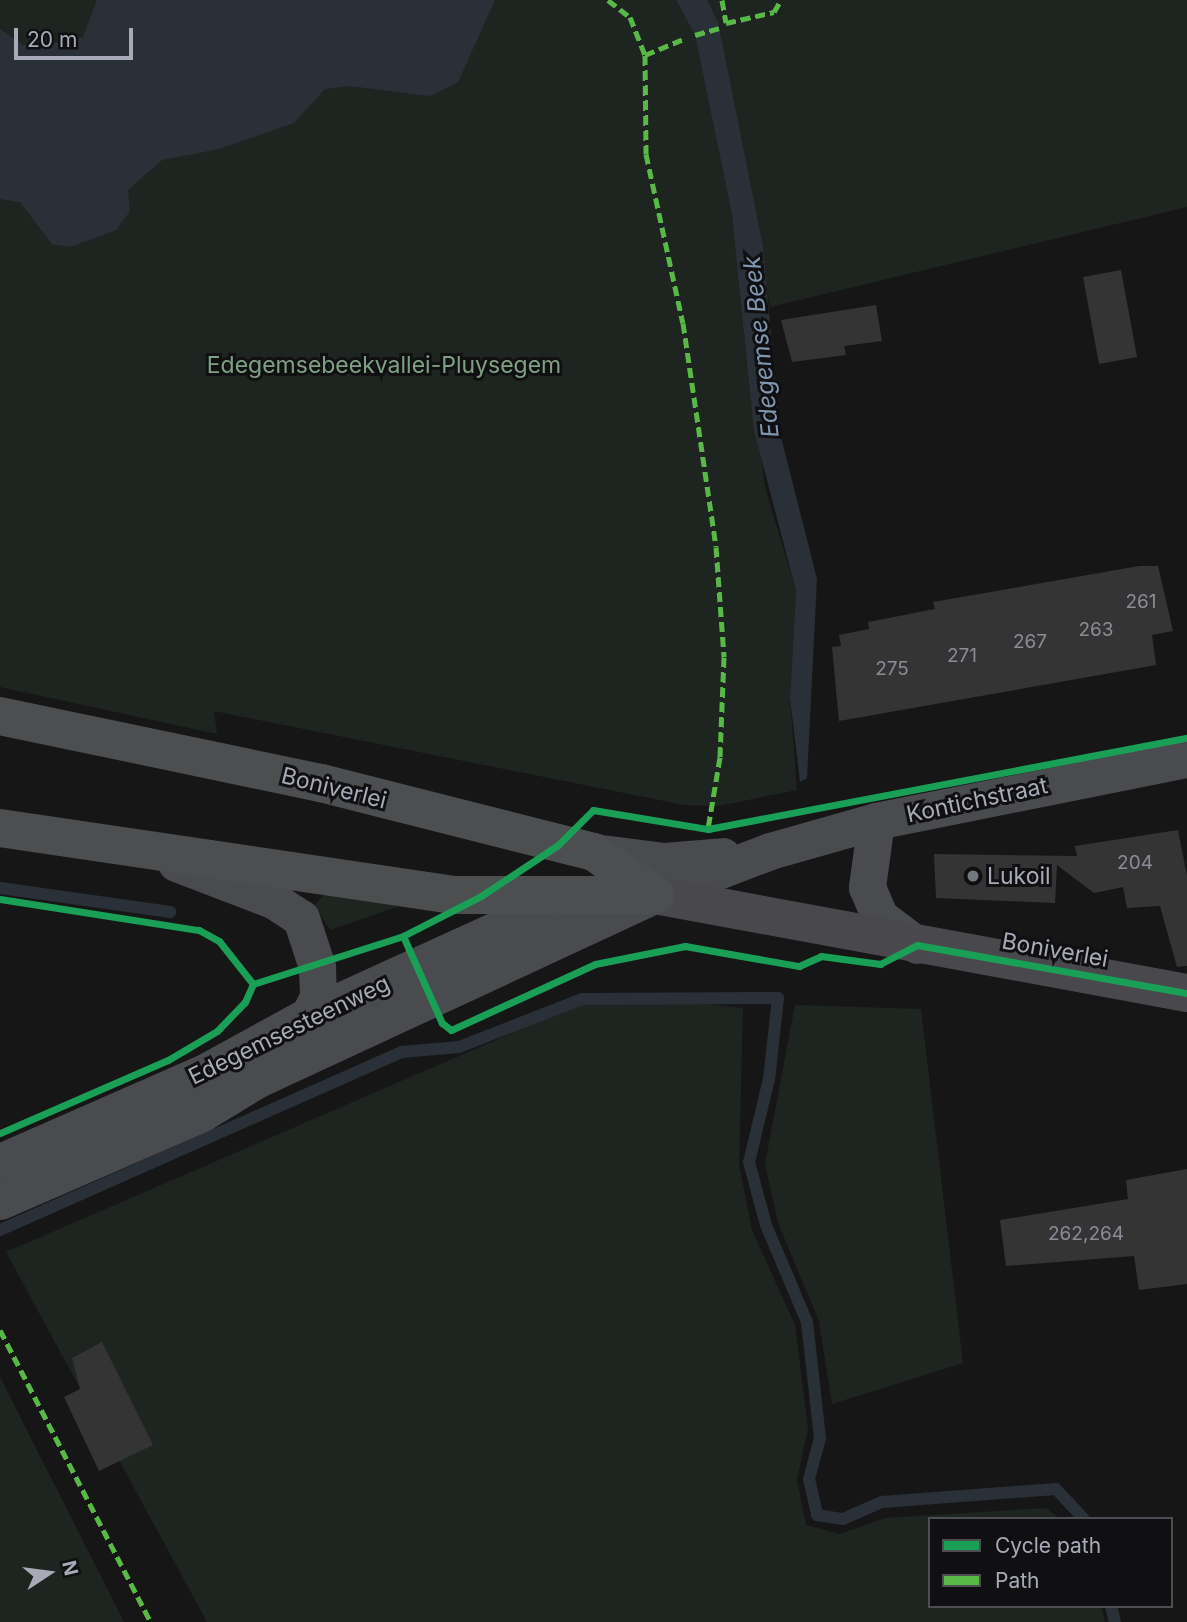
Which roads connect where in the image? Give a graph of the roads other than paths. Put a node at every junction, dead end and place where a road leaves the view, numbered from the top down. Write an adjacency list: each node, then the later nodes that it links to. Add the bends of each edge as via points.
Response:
1 (0, 716): 6 (highway, Boniverlei, via 321,783)
2 (1187, 759): 3 (street, Kontichstraat)
3 (876, 821): 5 (street, Kontichstraat); 9 (street, via 867,887 880,917)
4 (0, 828): 7 (highway, Boniverlei)
5 (770, 851): 6 (street, Kontichstraat, via 664,862); 8 (street, Kontichstraat)
6 (594, 852): 8 (highway, Boniverlei)
7 (152, 855): 8 (highway, Boniverlei, via 451,895); 11 (street, Boniverlei, via 273,900 301,918 317,967 318,997)
8 (655, 895): 9 (main road, Boniverlei); 11 (street, Edegemsesteenweg, via 515,921); 13 (street, Edegemsesteenweg, via 258,1079 202,1113)
9 (917, 944): 10 (main road, Boniverlei)
10 (1187, 993)
11 (309, 1015): 12 (street, Edegemsesteenweg, via 206,1071)
12 (0, 1162)
13 (0, 1201)

